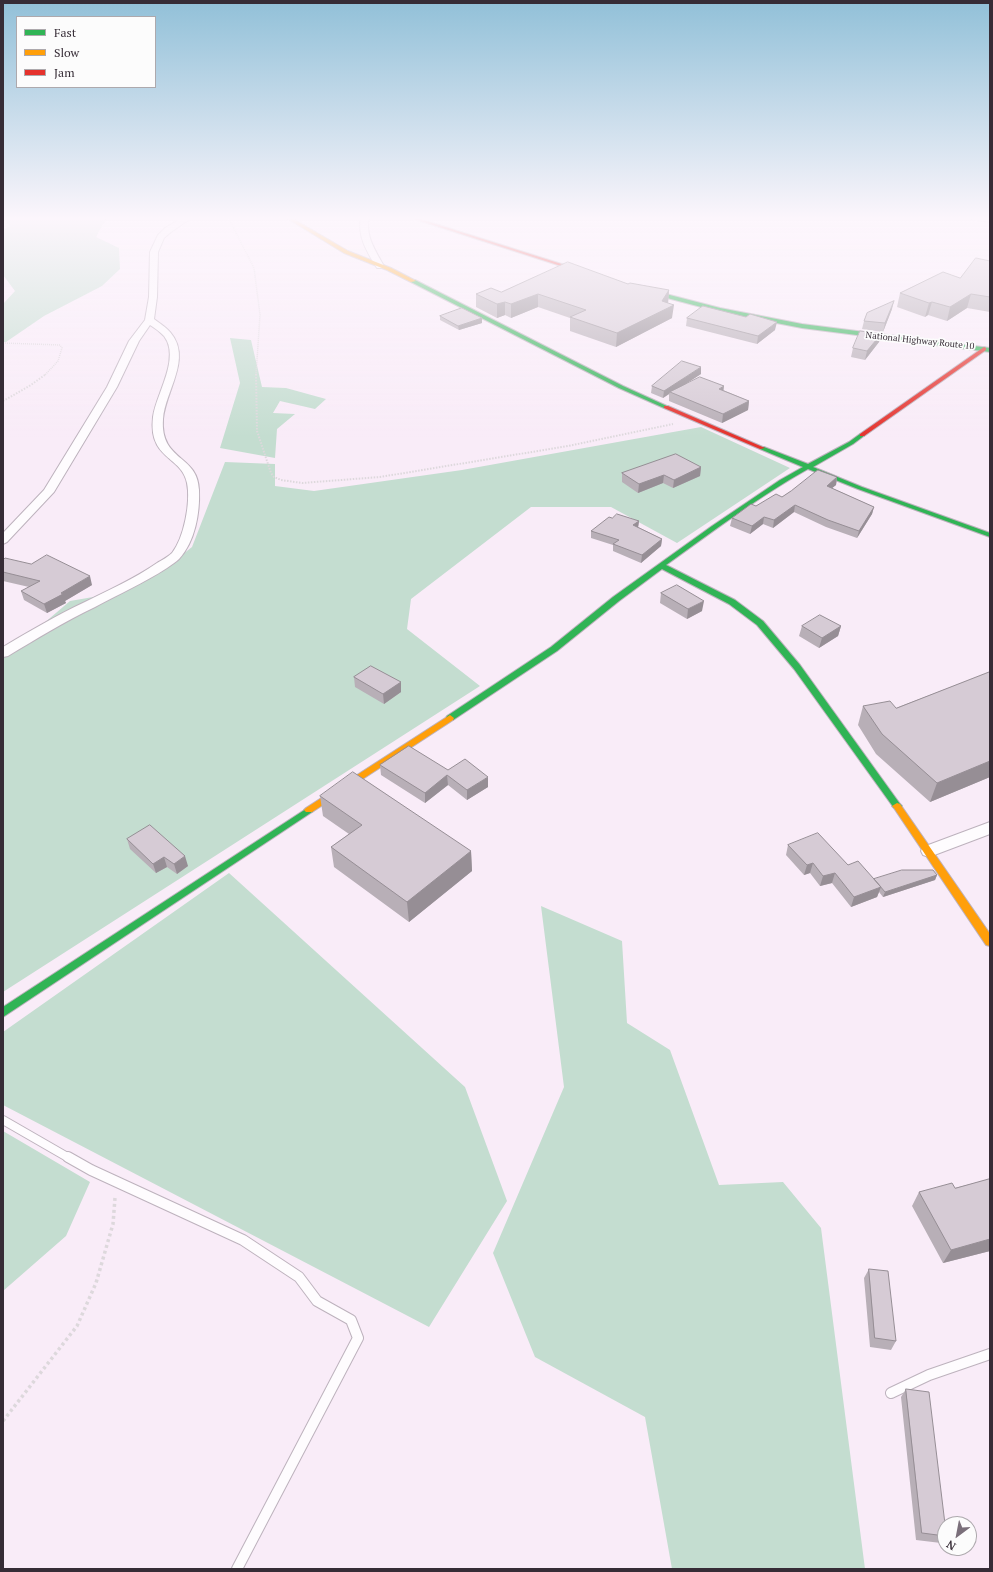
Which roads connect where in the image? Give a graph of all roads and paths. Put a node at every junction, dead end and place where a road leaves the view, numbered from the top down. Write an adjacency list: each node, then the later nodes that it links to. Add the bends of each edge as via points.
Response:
1 (153, 290): 5 (street)
2 (257, 290): 9 (path, via 260,315 256,368 257,431 271,473 281,480 302,484 380,477 568,446)
3 (430, 290): 9 (main road, via 621,387)
4 (645, 290): 7 (main road, National Highway Route 10, via 778,322)
5 (149, 320): 12 (street, via 134,341 120,373 48,492); 14 (street, via 168,334 175,351 172,372 158,409 157,435 165,452 189,471 193,481 194,497 182,547 176,555 148,576 49,625)
6 (3, 343): 8 (path, via 54,344 62,348 56,365 42,377)
7 (987, 349): 10 (main road, via 851,443)
8 (3, 401)
9 (697, 420): 10 (main road)
10 (806, 467): 11 (main road); 13 (main road, via 714,527)
11 (990, 535)
12 (3, 540)
13 (662, 566): 16 (main road, via 732,602 760,624 797,667); 18 (main road, via 554,649)
14 (3, 653)
15 (990, 828): 16 (street)
16 (929, 851): 17 (main road)
17 (990, 942)
18 (3, 1013)
19 (3, 1120): 20 (lane, via 91,1170)
20 (116, 1181): 23 (path, via 113,1224 96,1283 77,1326); 24 (lane, via 243,1240 299,1277 317,1301 351,1320 358,1338)
21 (990, 1354): 22 (lane, via 929,1375)
22 (891, 1393)
23 (3, 1421)
24 (237, 1569)

